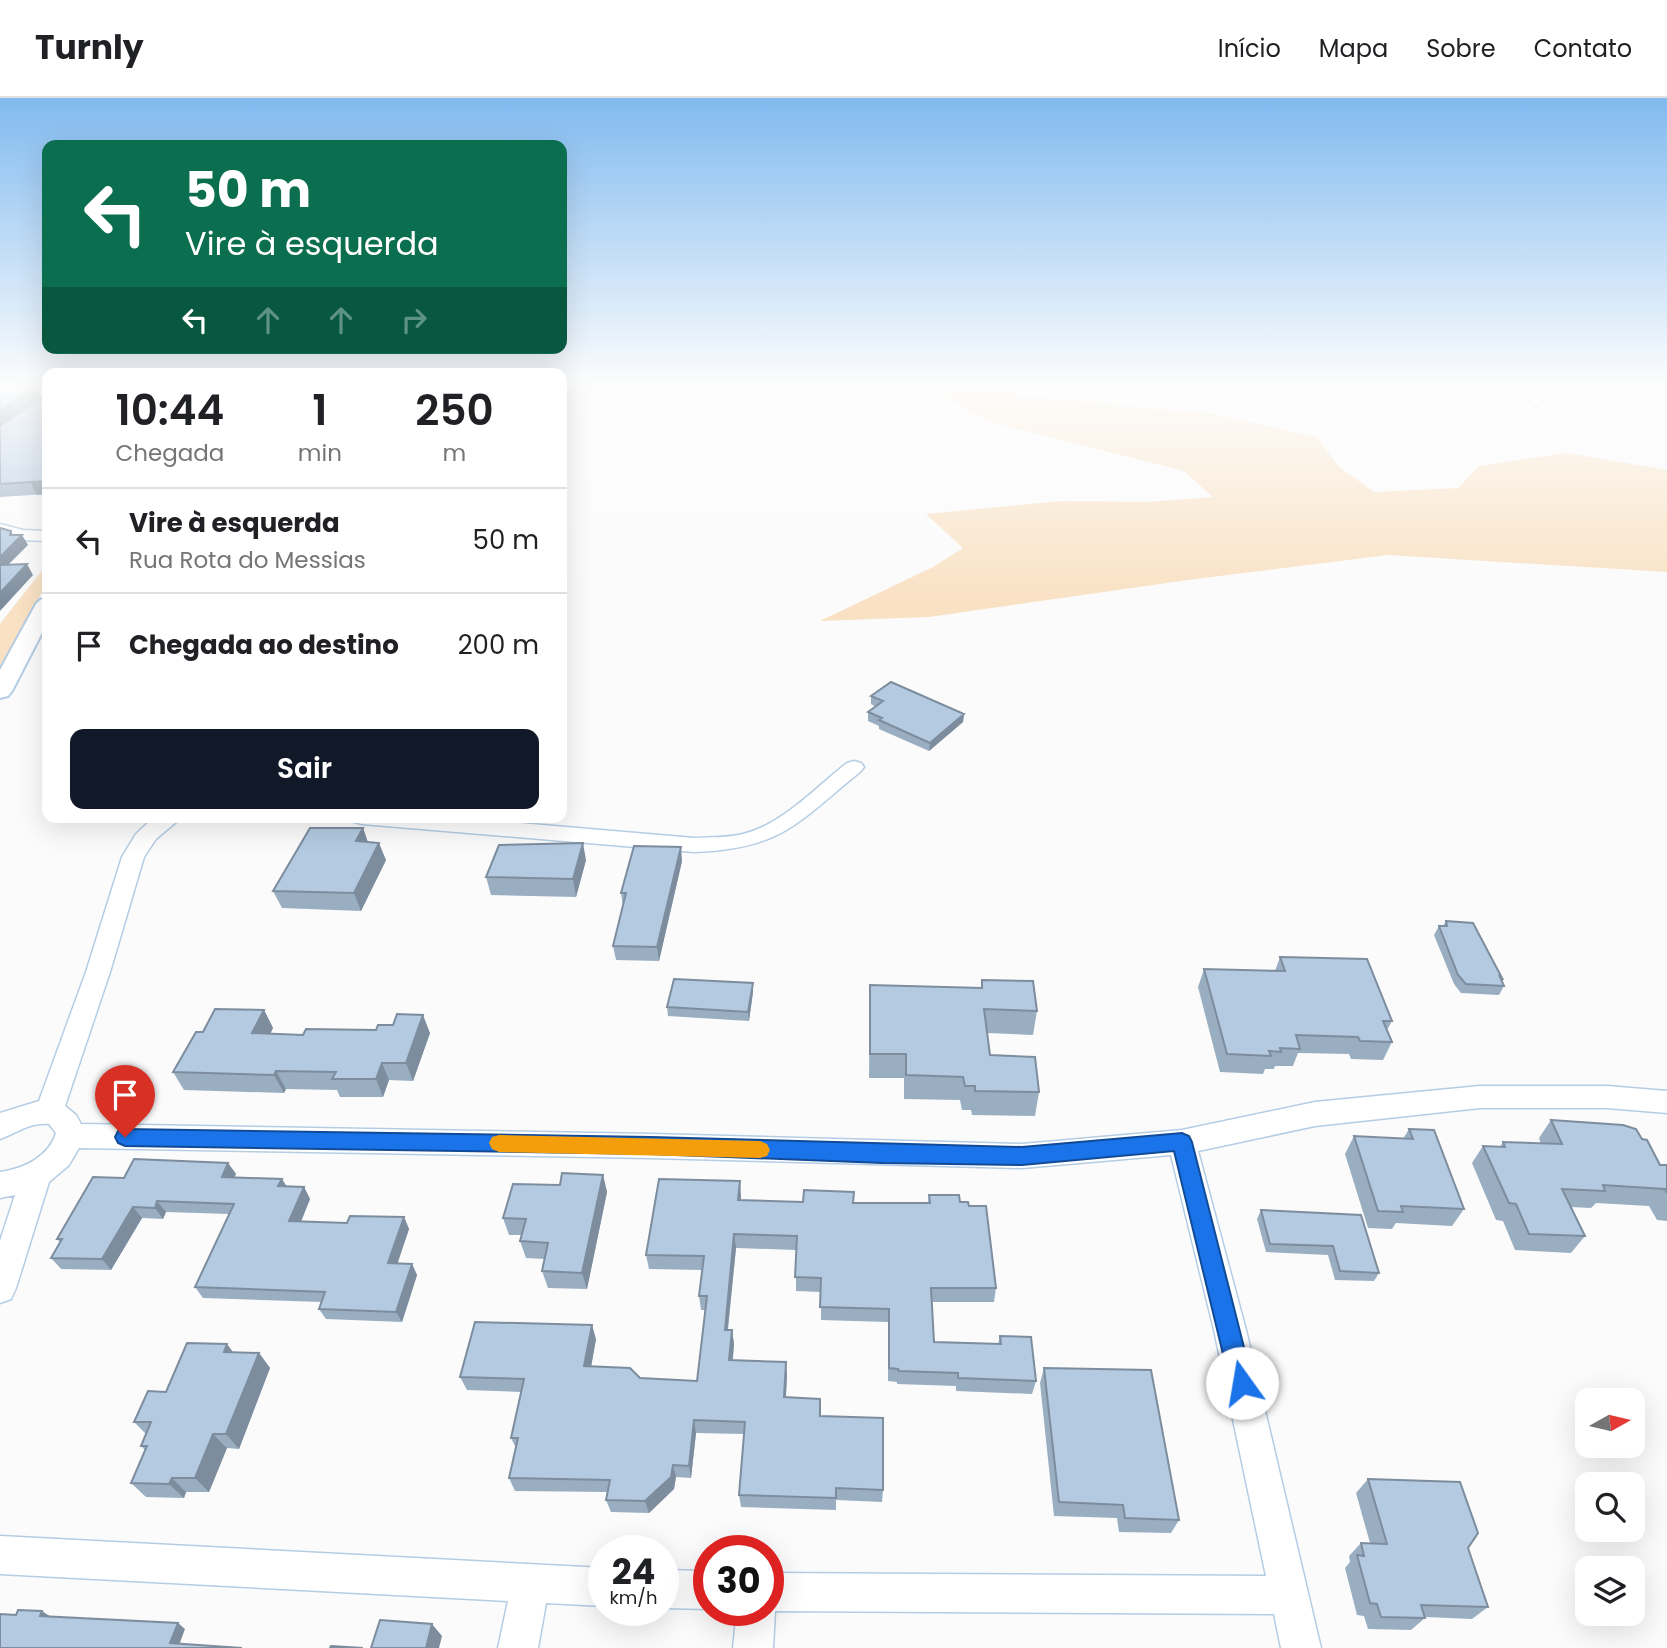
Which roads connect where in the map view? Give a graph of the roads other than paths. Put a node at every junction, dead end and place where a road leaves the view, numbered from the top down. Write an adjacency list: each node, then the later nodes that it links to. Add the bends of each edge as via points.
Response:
1 (0, 516): 2 (street)
2 (40, 522): 4 (street)
3 (0, 529): 4 (street)
4 (22, 536): 5 (street)
5 (42, 536)
6 (42, 613): 7 (street)
7 (0, 691)
8 (854, 767): 10 (street, via 772,830 741,842 694,845)
9 (162, 823): 12 (street, via 141,841 133,857)
10 (433, 823)
11 (1667, 1102): 15 (street, via 1480,1097 1315,1114)
12 (49, 1112): 13 (street); 14 (street, via 61,1117)
13 (4, 1123)
14 (70, 1136): 15 (street, via 1022,1156); 16 (street, via 57,1158)
15 (1182, 1142): 23 (street)
16 (37, 1174): 17 (street); 18 (street)
17 (0, 1185)
18 (0, 1288)
19 (0, 1555): 20 (street)
20 (530, 1585): 21 (street); 25 (street)
21 (588, 1587)
22 (784, 1592): 23 (street)
23 (1290, 1595): 27 (street)
24 (755, 1626): 26 (street)
25 (518, 1648)
26 (753, 1648)
27 (1301, 1648)

